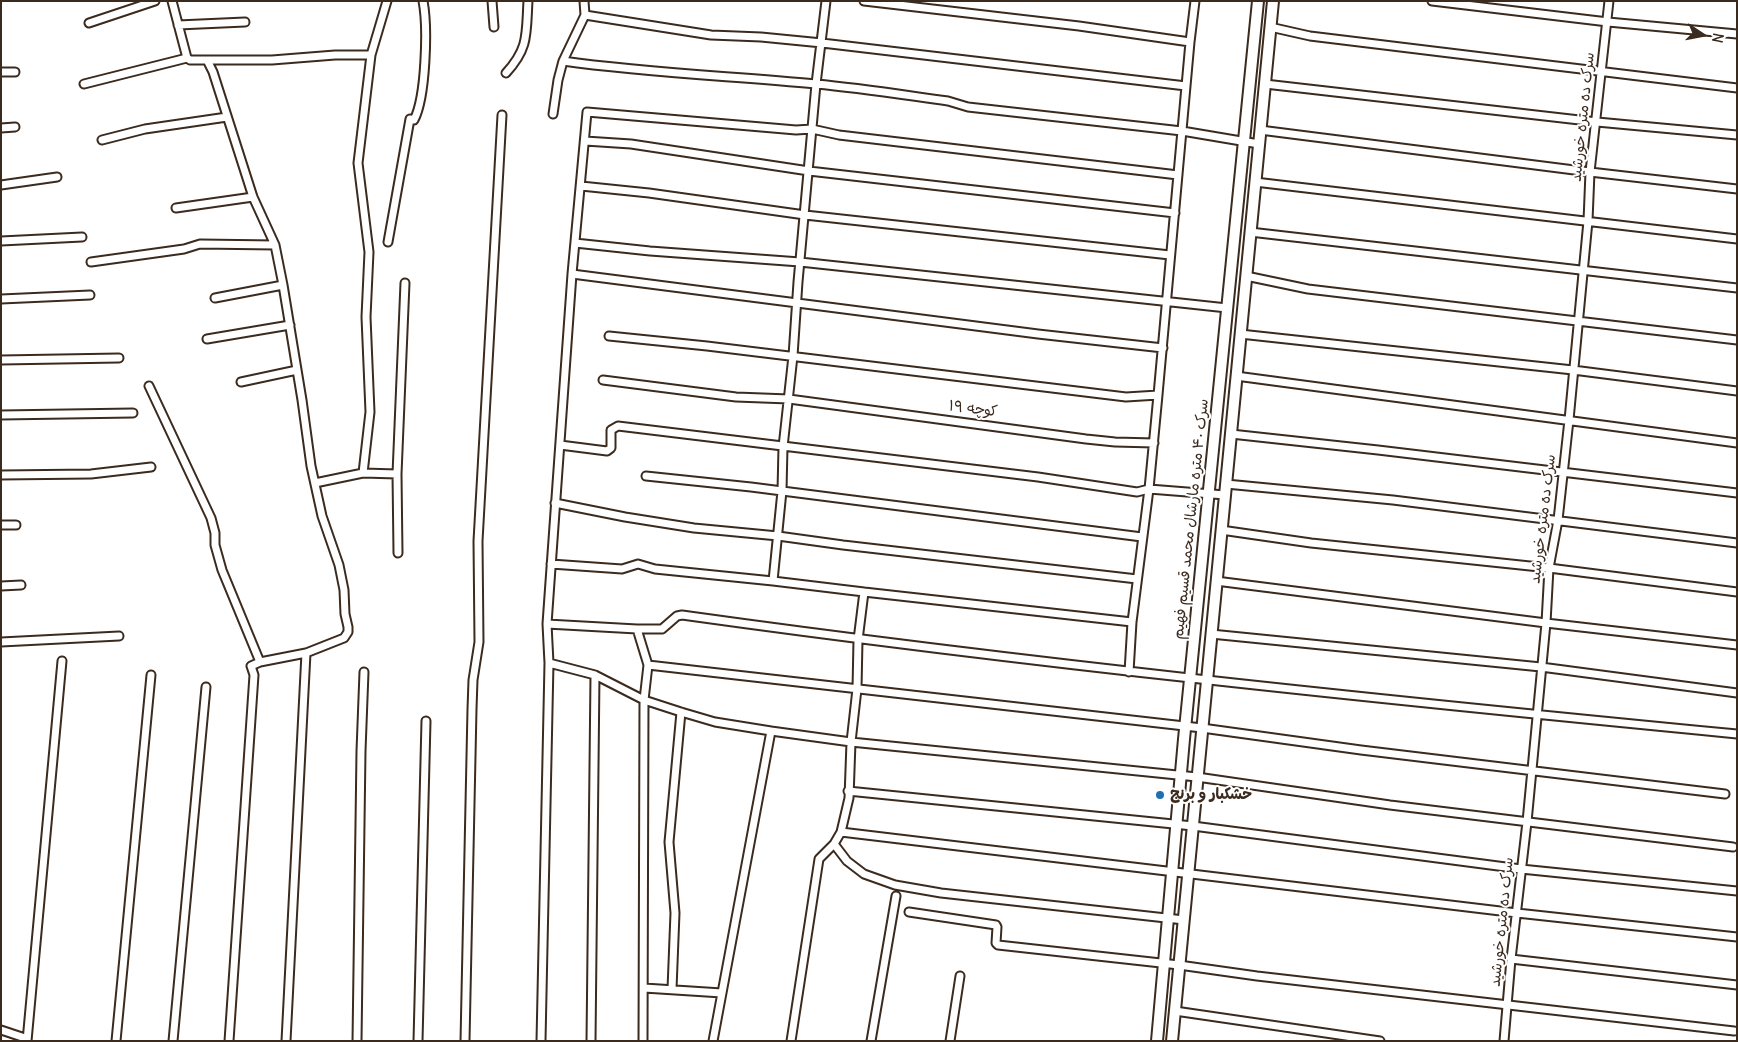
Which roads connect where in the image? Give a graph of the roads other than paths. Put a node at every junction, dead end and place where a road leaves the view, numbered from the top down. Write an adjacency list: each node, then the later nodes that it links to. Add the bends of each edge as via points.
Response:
1 (155, 1): 18 (street)
2 (172, 1): 19 (street)
3 (387, 1): 25 (street)
4 (423, 1): 69 (street, via 427,43 421,89 417,114 414,120 410,119)
5 (492, 1): 20 (street)
6 (528, 1): 32 (street, via 526,40 518,60)
7 (584, 1): 15 (street)
8 (826, 1): 24 (street)
9 (864, 1): 23 (street)
10 (1195, 1): 23 (street)
11 (1258, 1): 50 (street, سرک ۴۰ متره مارشال محمد قسیم فهیم)
12 (1273, 1): 21 (street, سرک ۴۰ متره مارشال محمد قسیم فهیم)
13 (1432, 1): 17 (street)
14 (1609, 1): 17 (street, سرک ده متره خورشید)
15 (585, 15): 24 (street, via 711,35); 28 (street)
16 (245, 22): 19 (street)
17 (1608, 22): 22 (street); 31 (street, سرک ده متره خورشید)
18 (89, 23)
19 (178, 26): 26 (street)
20 (494, 27)
21 (1270, 27): 31 (street, via 1310,36); 35 (street, سرک ۴۰ متره مارشال محمد قسیم فهیم)
22 (1737, 34)
23 (1190, 42): 36 (street)
24 (822, 43): 34 (street); 36 (street)
25 (371, 55): 27 (street); 116 (street, via 358,163 370,252 366,317 370,412)
26 (187, 58): 27 (street); 33 (street)
27 (206, 60): 40 (street)
28 (563, 61): 34 (street, via 674,74); 38 (street)
29 (1, 72): 30 (street)
30 (15, 72)
31 (1602, 72): 37 (street); 41 (street, سرک ده متره خورشید)
32 (506, 73)
33 (84, 84)
34 (816, 84): 44 (street); 46 (street, via 948,100 968,107)
35 (1265, 84): 41 (street); 45 (street, سرک ۴۰ متره مارشال محمد قسیم فهیم)
36 (1186, 86): 46 (street)
37 (1737, 88)
38 (554, 114)
39 (502, 115): 217 (street, via 478,541 479,642 472,709)
40 (227, 117): 48 (street, via 145,129); 60 (street)
41 (1596, 122): 47 (street); 53 (street, سرک ده متره خورشید)
42 (15, 127): 43 (street)
43 (1, 128)
44 (812, 129): 49 (street, via 586,112); 52 (street); 54 (street, via 839,135)
45 (1260, 130): 51 (street, سرک ۴۰ متره مارشال محمد قسیم فهیم); 53 (street)
46 (1182, 131): 50 (street); 54 (street)
47 (1737, 135)
48 (102, 140)
49 (585, 141): 52 (street, via 631,144); 58 (street)
50 (1244, 142): 51 (street); 86 (street, سرک ۴۰ متره مارشال محمد قسیم فهیم)
51 (1259, 144): 56 (street, سرک ۴۰ متره مارشال محمد قسیم فهیم)
52 (809, 171): 62 (street); 63 (street)
53 (1590, 172): 59 (street); 64 (street, سرک ده متره خورشید)
54 (1178, 175): 62 (street)
55 (57, 177): 57 (street)
56 (1255, 182): 64 (street); 65 (street, سرک ۴۰ متره مارشال محمد قسیم فهیم)
57 (1, 185)
58 (581, 186): 63 (street); 70 (street)
59 (1737, 189)
60 (253, 197): 61 (street); 71 (street)
61 (176, 208)
62 (1175, 213): 72 (street)
63 (805, 215): 72 (street); 74 (street)
64 (1588, 221): 67 (street); 75 (street, سرک ده متره خورشید)
65 (1250, 232): 75 (street); 77 (street, سرک ۴۰ متره مارشال محمد قسیم فهیم)
66 (82, 238): 68 (street)
67 (1737, 239)
68 (1, 241)
69 (388, 242)
70 (575, 243): 74 (street); 76 (street)
71 (275, 245): 73 (street, via 200,244 184,250); 79 (street)
72 (1170, 255): 84 (street)
73 (91, 262)
74 (800, 262): 84 (street); 85 (street)
75 (1583, 271): 80 (street); 87 (street, سرک ده متره خورشید)
76 (572, 274): 85 (street); 112 (street)
77 (1246, 276): 87 (street, via 1308,288); 89 (street, سرک ۴۰ متره مارشال محمد قسیم فهیم)
78 (405, 283): 117 (street)
79 (283, 285): 82 (street); 88 (street)
80 (1737, 288)
81 (90, 295): 83 (street)
82 (215, 298)
83 (1, 299)
84 (1167, 301): 86 (street); 93 (street)
85 (797, 302): 93 (street); 94 (street)
86 (1227, 308): 124 (street, سرک ۴۰ متره مارشال محمد قسیم فهیم)
87 (1578, 321): 92 (street); 98 (street, سرک ده متره خورشید)
88 (290, 325): 91 (street); 97 (street)
89 (1240, 334): 98 (street); 99 (street, سرک ۴۰ متره مارشال محمد قسیم فهیم)
90 (609, 336): 94 (street)
91 (207, 340)
92 (1737, 340)
93 (1163, 348): 104 (street)
94 (794, 356): 104 (street, via 1126,397); 105 (street)
95 (119, 358): 96 (street)
96 (1, 360)
97 (297, 370): 101 (street); 120 (street)
98 (1573, 370): 103 (street); 108 (street, سرک ده متره خورشید)
99 (1236, 376): 108 (street); 109 (street, سرک ۴۰ متره مارشال محمد قسیم فهیم)
100 (603, 380): 105 (street, کوچه ۱۹, via 736,397)
101 (241, 382)
102 (149, 386): 155 (street, via 211,518 222,570)
103 (1737, 391)
104 (1158, 395): 110 (street)
105 (789, 399): 110 (street, کوچه ۱۹, via 1086,439); 113 (street)
106 (133, 413): 107 (street)
107 (1, 415)
108 (1569, 420): 111 (street); 115 (street, سرک ده متره خورشید)
109 (1231, 434): 115 (street); 122 (street, سرک ۴۰ متره مارشال محمد قسیم فهیم)
110 (1154, 443): 121 (street)
111 (1737, 443)
112 (560, 445): 113 (street, via 607,451 611,448 610,430 618,426); 126 (street)
113 (783, 447): 121 (street, via 1138,492); 123 (street)
114 (151, 467): 118 (street, via 90,474)
115 (1562, 472): 125 (street); 127 (street, سرک ده متره خورشید)
116 (363, 473): 117 (street); 120 (street)
117 (397, 474): 134 (street)
118 (1, 475)
119 (646, 476): 123 (street)
120 (315, 482): 153 (street, via 322,516 339,565 348,632 344,638)
121 (1149, 489): 124 (street); 132 (street)
122 (1225, 490): 124 (street); 127 (street, via 1393,500); 130 (street, سرک ۴۰ متره مارشال محمد قسیم فهیم)
123 (782, 491): 131 (street); 132 (street)
124 (1209, 493): 163 (street, سرک ۴۰ متره مارشال محمد قسیم فهیم)
125 (1737, 493)
126 (554, 503): 131 (street, via 694,528); 135 (street)
127 (1558, 520): 133 (street); 136 (street, سرک ده متره خورشید)
128 (16, 525): 129 (street)
129 (1, 526)
130 (1222, 530): 136 (street, via 1311,543); 139 (street, سرک ۴۰ متره مارشال محمد قسیم فهیم)
131 (778, 536): 137 (street); 138 (street)
132 (1142, 537): 137 (street)
133 (1737, 543)
134 (398, 553)
135 (551, 564): 138 (street, via 622,569 638,564); 146 (street)
136 (1549, 568): 143 (street); 145 (street, سرک ده متره خورشید)
137 (1137, 579): 144 (street)
138 (773, 580): 142 (street)
139 (1216, 581): 145 (street); 148 (street, سرک ۴۰ متره مارشال محمد قسیم فهیم)
140 (21, 585): 141 (street)
141 (1, 586)
142 (864, 592): 144 (street); 150 (street)
143 (1737, 592)
144 (1132, 622): 160 (street)
145 (1546, 623): 152 (street); 158 (street, سرک ده متره خورشید)
146 (547, 624): 147 (street); 156 (street)
147 (637, 629): 150 (street, via 662,629 682,615); 157 (street)
148 (1211, 634): 158 (street); 164 (street, سرک ۴۰ متره مارشال محمد قسیم فهیم)
149 (119, 636): 151 (street)
150 (858, 640): 160 (street); 166 (street)
151 (1, 642)
152 (1737, 645)
153 (306, 653): 155 (street); 214 (street)
154 (62, 661): 210 (street)
155 (260, 662): 213 (street, via 251,666 254,675)
156 (549, 663): 162 (street); 218 (street)
157 (648, 665): 166 (street); 168 (street)
158 (1542, 667): 167 (street); 170 (street, سرک ده متره خورشید)
159 (364, 672): 215 (street)
160 (1129, 672): 163 (street)
161 (152, 675): 211 (street)
162 (595, 675): 168 (street); 219 (street)
163 (1190, 679): 164 (street); 172 (street, سرک ۴۰ متره مارشال محمد قسیم فهیم)
164 (1207, 681): 170 (street); 173 (street, سرک ۴۰ متره مارشال محمد قسیم فهیم)
165 (206, 686): 212 (street)
166 (857, 689): 172 (street); 176 (street)
167 (1737, 693)
168 (644, 700): 169 (street); 203 (street)
169 (681, 712): 174 (street, via 715,722); 204 (street, via 669,842 675,913)
170 (1537, 714): 175 (street); 177 (street, سرک ده متره خورشید)
171 (426, 722): 216 (street)
172 (1185, 726): 173 (street); 178 (street, سرک ۴۰ متره مارشال محمد قسیم فهیم)
173 (1202, 728): 177 (street); 179 (street, سرک ۴۰ متره مارشال محمد قسیم فهیم)
174 (771, 731): 176 (street); 205 (street)
175 (1737, 734)
176 (851, 742): 178 (street); 180 (street)
177 (1531, 771): 181 (street); 182 (street, سرک ده متره خورشید)
178 (1181, 775): 179 (street); 183 (street, سرک ۴۰ متره مارشال محمد قسیم فهیم)
179 (1197, 777): 182 (street); 184 (street, سرک ۴۰ متره مارشال محمد قسیم فهیم)
180 (848, 791): 183 (street); 185 (street)
181 (1725, 794)
182 (1527, 822): 187 (street); 188 (street, سرک ده متره خورشید)
183 (1176, 825): 184 (street); 189 (street, سرک ۴۰ متره مارشال محمد قسیم فهیم)
184 (1192, 826): 188 (street); 190 (street, سرک ۴۰ متره مارشال محمد قسیم فهیم)
185 (841, 832): 186 (street); 189 (street)
186 (834, 844): 195 (street, via 847,861 864,874 895,885); 222 (street, via 819,859)
187 (1733, 847)
188 (1521, 869): 191 (street); 194 (street, سرک ده متره خورشید)
189 (1172, 872): 190 (street); 195 (street, سرک ۴۰ متره مارشال محمد قسیم فهیم)
190 (1188, 874): 194 (street); 196 (street, سرک ۴۰ متره مارشال محمد قسیم فهیم)
191 (1737, 891)
192 (896, 896): 223 (street)
193 (909, 912): 199 (street, via 996,925 998,945)
194 (1517, 913): 197 (street); 198 (street, سرک ده متره خورشید)
195 (1168, 918): 196 (street); 199 (street, سرک ۴۰ متره مارشال محمد قسیم فهیم)
196 (1184, 920): 200 (street, سرک ۴۰ متره مارشال محمد قسیم فهیم)
197 (1737, 937)
198 (1511, 959): 202 (street); 206 (street, سرک ده متره خورشید)
199 (1164, 963): 200 (street); 225 (street, سرک ۴۰ متره مارشال محمد قسیم فهیم)
200 (1179, 965): 206 (street); 207 (street, سرک ۴۰ متره مارشال محمد قسیم فهیم)
201 (960, 976): 224 (street)
202 (1737, 985)
203 (644, 988): 204 (street); 220 (street)
204 (672, 989): 205 (street)
205 (722, 993): 221 (street)
206 (1506, 1006): 209 (street); 228 (street, سرک ده متره خورشید)
207 (1174, 1011): 226 (street, سرک ۴۰ متره مارشال محمد قسیم فهیم); 227 (street)
208 (1, 1030): 210 (street)
209 (1734, 1032)
210 (24, 1040)
211 (116, 1041)
212 (173, 1041)
213 (229, 1041)
214 (286, 1041)
215 (357, 1041)
216 (418, 1041)
217 (466, 1041)
218 (541, 1041)
219 (591, 1041)
220 (643, 1041)
221 (713, 1041)
222 (791, 1041)
223 (871, 1041)
224 (950, 1041)
225 (1156, 1041)
226 (1172, 1041)
227 (1380, 1041)
228 (1504, 1041)

